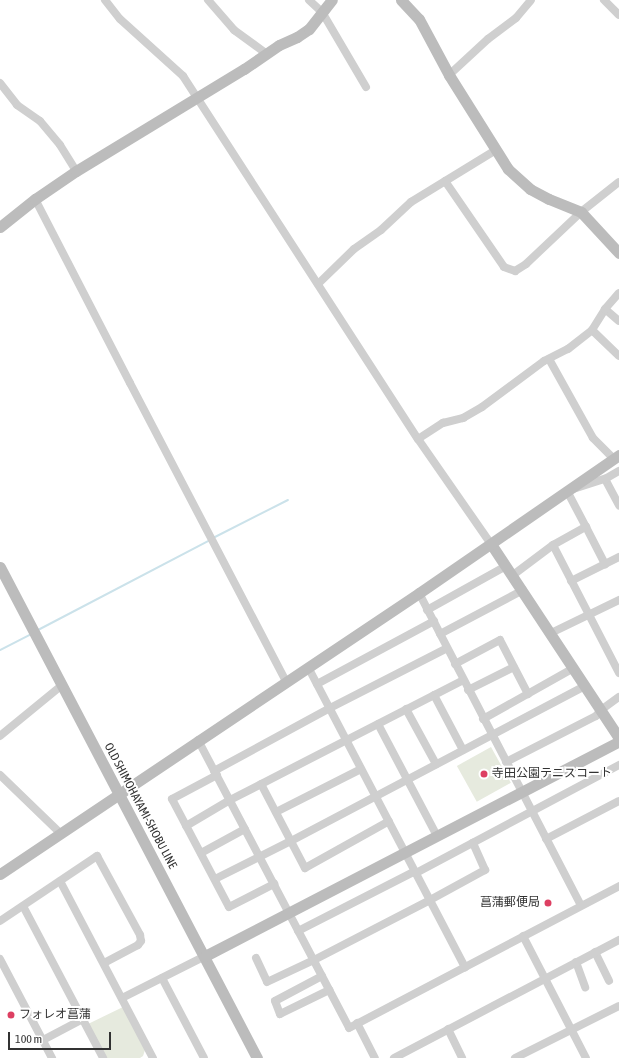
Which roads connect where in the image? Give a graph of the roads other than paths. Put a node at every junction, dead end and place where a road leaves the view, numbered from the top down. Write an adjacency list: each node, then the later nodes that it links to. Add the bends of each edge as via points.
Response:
1 (208, 0): 10 (street, via 234,30)
2 (309, 0): 8 (street)
3 (332, 0): 8 (street)
4 (401, 0): 11 (street, via 419,19)
5 (531, 0): 11 (street, via 516,18 488,39)
6 (604, 0): 9 (street)
7 (108, 1): 14 (street, via 120,19 183,76)
8 (322, 12): 10 (street, via 309,29); 13 (street)
9 (619, 14)
10 (266, 53): 14 (street, via 244,70)
11 (449, 75): 15 (street)
12 (0, 83): 16 (street, via 17,104 40,122 60,145)
13 (366, 87)
14 (198, 96): 16 (street); 23 (street)
15 (496, 150): 17 (street); 20 (street, via 508,169 530,189)
16 (76, 171): 19 (street)
17 (445, 181): 20 (street, via 504,267 516,271); 23 (street, via 412,202 381,230 354,249)
18 (619, 182): 20 (street)
19 (35, 199): 21 (street); 59 (street)
20 (582, 212): 22 (street)
21 (0, 227)
22 (619, 253)
23 (318, 284): 30 (street)
24 (619, 293): 25 (street)
25 (605, 309): 26 (street); 27 (street)
26 (619, 321)
27 (592, 330): 28 (street); 29 (street, via 568,349)
28 (619, 356)
29 (549, 359): 30 (street, via 482,407 463,418 442,423); 31 (street, via 593,438)
30 (418, 439): 37 (street)
31 (616, 457): 34 (street)
32 (619, 471): 33 (street)
33 (605, 479): 34 (street); 35 (street)
34 (566, 491): 36 (street); 37 (street)
35 (619, 505)
36 (586, 527): 38 (street); 40 (street)
37 (491, 544): 42 (street); 45 (street)
38 (553, 546): 42 (street); 43 (street)
39 (619, 556): 40 (street)
40 (605, 564): 43 (street)
41 (0, 567): 61 (street, OLD SHIMOHAYAMI-SHOBU LINE)
42 (510, 570): 44 (street); 47 (street)
43 (571, 581): 48 (street)
44 (523, 590): 50 (street); 51 (street)
45 (419, 593): 47 (street); 54 (street)
46 (619, 600): 48 (street)
47 (428, 610): 49 (street)
48 (588, 615): 50 (street); 57 (street)
49 (434, 621): 51 (street); 60 (street)
50 (551, 633): 56 (street)
51 (440, 634): 52 (street)
52 (447, 648): 53 (street); 67 (street)
53 (455, 664): 55 (street, via 500,640); 58 (street)
54 (308, 667): 59 (street); 60 (street)
55 (514, 667): 63 (street); 64 (street)
56 (574, 668): 62 (street); 64 (street)
57 (619, 673)
58 (463, 680): 63 (street); 65 (street)
59 (286, 681): 75 (street)
60 (317, 684): 67 (street)
61 (62, 686): 73 (street); 88 (street, OLD SHIMOHAYAMI-SHOBU LINE)
62 (585, 686): 69 (street); 72 (street)
63 (468, 690): 70 (street)
64 (528, 694): 70 (street)
65 (434, 695): 68 (street); 78 (street)
66 (619, 697): 69 (street)
67 (330, 708): 76 (street); 83 (street)
68 (406, 709): 71 (street); 80 (street)
69 (601, 710): 74 (street); 79 (street, via 596,716)
70 (483, 719): 72 (street)
71 (378, 724): 76 (street); 85 (street)
72 (492, 735): 78 (street); 79 (street)
73 (0, 736)
74 (619, 738)
75 (198, 740): 83 (street); 88 (street)
76 (346, 740): 82 (street); 86 (street)
77 (619, 741): 87 (street)
78 (463, 750): 80 (street)
79 (506, 762): 87 (street)
80 (436, 764): 85 (street)
81 (619, 764): 93 (street)
82 (361, 769): 89 (street); 92 (street)
83 (216, 773): 90 (street); 95 (street, via 172,799)
84 (0, 775): 97 (street)
85 (407, 779): 89 (street); 98 (street)
86 (261, 784): 90 (street); 92 (street)
87 (522, 792): 93 (street); 98 (street)
88 (118, 794): 97 (street); 120 (street, OLD SHIMOHAYAMI-SHOBU LINE)
89 (376, 796): 94 (street); 100 (street)
90 (230, 800): 95 (street); 96 (street)
91 (619, 801): 99 (street)
92 (276, 812): 100 (street)
93 (532, 812): 99 (street); 101 (street)
94 (389, 821): 100 (street, via 305,868); 102 (street)
95 (186, 826): 103 (street)
96 (245, 829): 103 (street); 104 (street)
97 (60, 833): 106 (street)
98 (437, 836): 102 (street)
99 (546, 839): 113 (street)
100 (291, 841): 104 (street)
101 (473, 843): 105 (street); 111 (street, via 485,870)
102 (405, 852): 105 (street); 114 (street)
103 (201, 853): 107 (street)
104 (260, 857): 107 (street); 109 (street)
105 (415, 872): 111 (street); 116 (street)
106 (0, 874)
107 (215, 879): 109 (street, via 230,907)
108 (60, 881): 112 (street); 125 (street); 125 (street, via 97,856 140,935 141,941 138,945)
109 (274, 884): 114 (street)
110 (619, 886): 113 (street)
111 (430, 900): 123 (street); 126 (street)
112 (23, 906): 115 (street); 135 (street)
113 (581, 906): 117 (street)
114 (289, 913): 116 (street); 120 (street)
115 (0, 921)
116 (298, 931): 123 (street)
117 (523, 936): 126 (street); 129 (street)
118 (619, 940): 119 (street)
119 (595, 952): 124 (street); 130 (street)
120 (205, 956): 128 (street); 144 (street, OLD SHIMOHAYAMI-SHOBU LINE)
121 (256, 958): 123 (street, via 267,982)
122 (0, 959): 139 (street)
123 (314, 960): 127 (street)
124 (576, 962): 129 (street); 131 (street)
125 (104, 963): 133 (street)
126 (465, 967): 136 (street)
127 (322, 976): 132 (street); 132 (street, via 275,1001 280,1014)
128 (162, 978): 133 (street); 143 (street)
129 (544, 978): 137 (street); 138 (street)
130 (609, 981)
131 (585, 987)
132 (329, 990): 136 (street, via 349,1028)
133 (122, 998): 140 (street)
134 (619, 1006): 138 (street)
135 (82, 1019): 139 (street); 142 (street)
136 (357, 1023): 145 (street)
137 (448, 1030): 146 (street); 147 (street)
138 (571, 1030): 148 (street); 149 (street)
139 (43, 1040): 141 (street)
140 (150, 1057)
141 (52, 1058)
142 (103, 1058)
143 (204, 1058)
144 (257, 1058)
145 (375, 1058)
146 (394, 1058)
147 (462, 1058)
148 (515, 1058)
149 (586, 1058)

